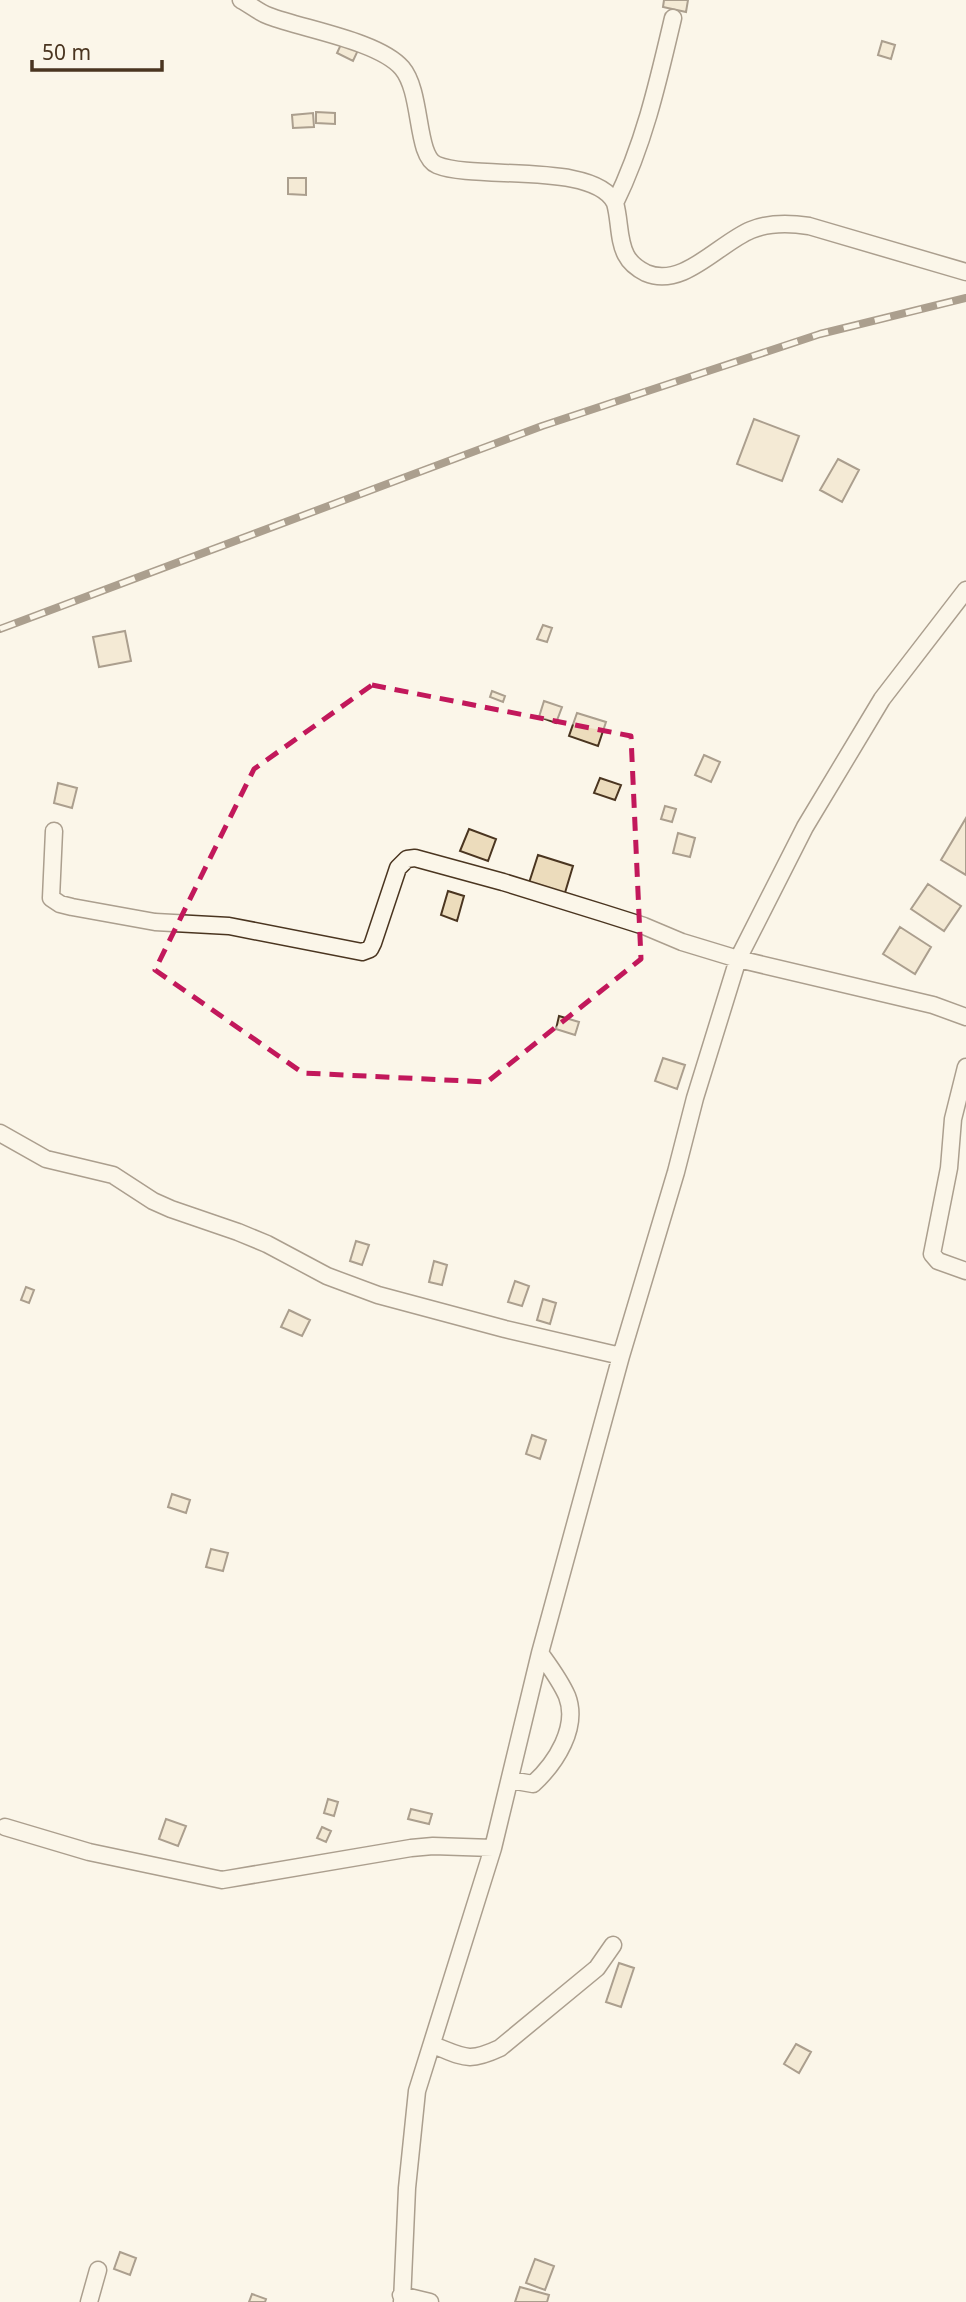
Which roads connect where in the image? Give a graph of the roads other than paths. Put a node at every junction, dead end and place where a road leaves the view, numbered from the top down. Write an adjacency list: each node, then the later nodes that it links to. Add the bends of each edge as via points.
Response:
1 (241, 0): 3 (street, via 262,13 341,37 399,65 416,97 424,151 432,163 572,180 602,188)
2 (673, 18): 3 (street, via 645,129)
3 (615, 203): 4 (street, via 627,257 639,270 657,277 679,274 748,230 788,223)
4 (966, 272)
5 (966, 590): 7 (street, via 882,699 805,827)
6 (54, 831): 7 (street, via 51,898 72,907 155,922 229,926 362,952 373,943 398,868 415,858 603,913)
7 (738, 959): 8 (street); 12 (street)
8 (966, 1017)
9 (966, 1067): 11 (street, via 932,1254 938,1261)
10 (0, 1133): 12 (street, via 46,1159 113,1175 153,1201 267,1244 327,1276 505,1329)
11 (966, 1271)
12 (621, 1356): 13 (street)
13 (540, 1653): 14 (street); 14 (street, via 568,1699 566,1738 546,1773 533,1784)
14 (510, 1780): 16 (street)
15 (5, 1827): 16 (street, via 89,1852 222,1880 411,1848)
16 (494, 1848): 18 (street)
17 (613, 1945): 18 (street, via 597,1968 500,2049 468,2059)
18 (433, 2045): 20 (street, via 417,2091)
19 (98, 2270): 21 (street)
20 (401, 2298): 22 (street)
21 (89, 2302)
22 (430, 2302)

